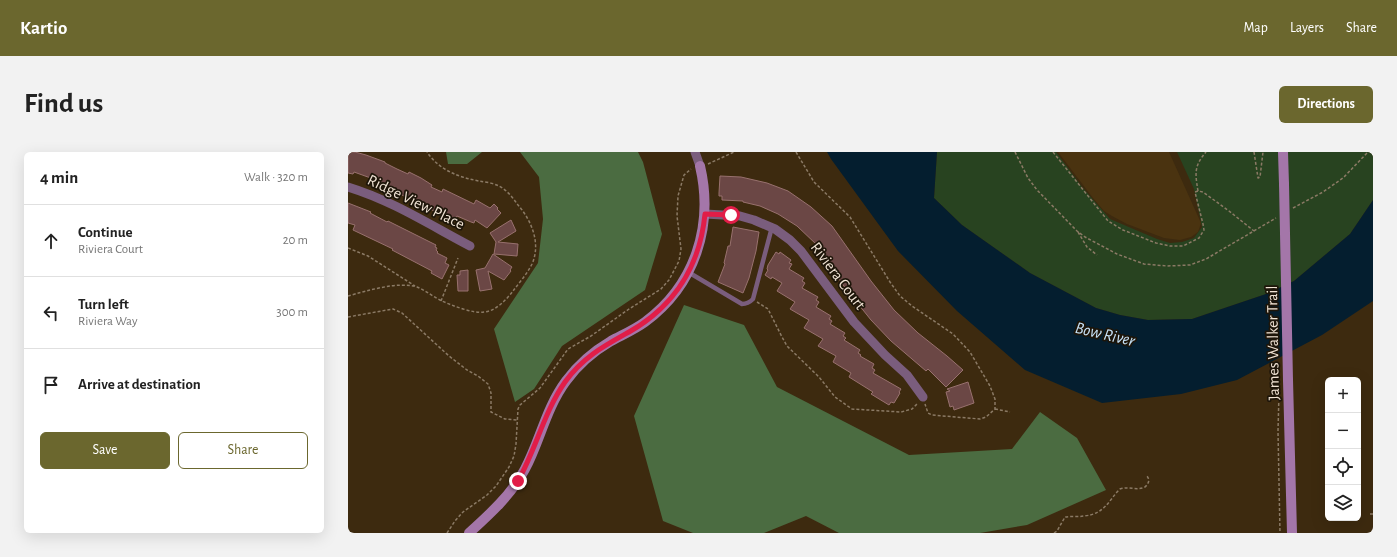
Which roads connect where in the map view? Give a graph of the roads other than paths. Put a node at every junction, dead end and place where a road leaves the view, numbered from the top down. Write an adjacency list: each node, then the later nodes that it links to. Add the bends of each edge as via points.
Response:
1 (695, 152): 3 (street)
2 (1284, 152): 11 (street, James Walker Trail, bridge)
3 (704, 165): 5 (street)
4 (348, 187): 7 (street, Ridge View Place, via 389,203)
5 (705, 214): 6 (street, Riviera Court, via 744,217); 8 (street, via 699,248)
6 (772, 227): 8 (lane, via 753,299 746,304); 9 (street, Riviera Court, via 801,251 854,322 872,343 907,375)
7 (470, 246)
8 (688, 272): 10 (street, via 675,293 657,312 598,350 570,376 548,413 526,468 518,481)
9 (923, 397)
10 (469, 533)
11 (1292, 533)

